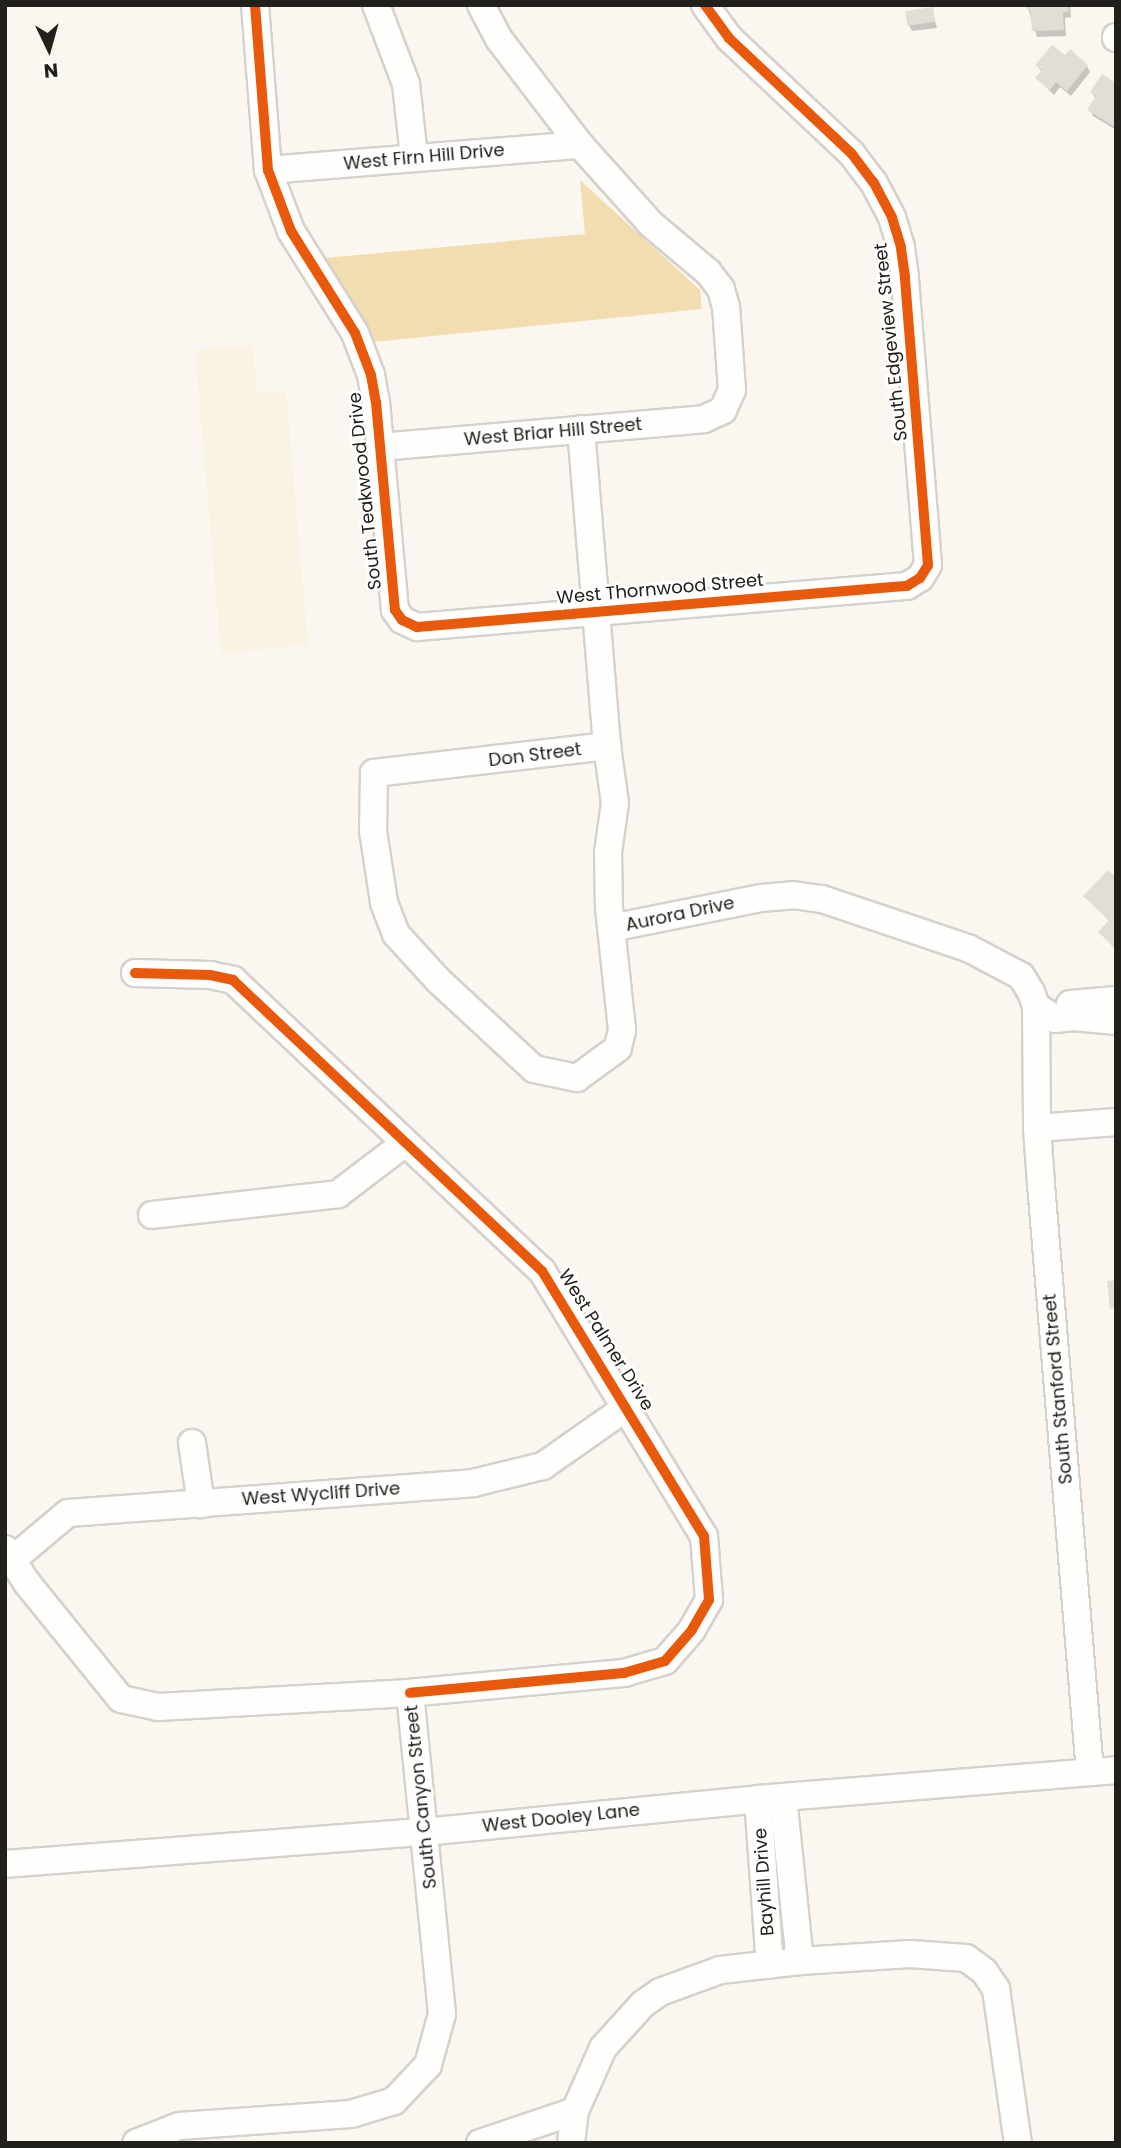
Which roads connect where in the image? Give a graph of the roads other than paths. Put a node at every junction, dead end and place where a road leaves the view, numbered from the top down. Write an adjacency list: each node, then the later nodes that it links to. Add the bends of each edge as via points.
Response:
1 (255, 5): 7 (street, South Teakwood Drive)
2 (376, 5): 6 (street, via 406,85)
3 (481, 5): 5 (street, via 499,39)
4 (705, 5): 10 (street, South Edgeview Street, via 729,38 850,153 892,217 905,277 927,536 928,565)
5 (580, 145): 6 (street, West Firn Hill Drive); 8 (street, West Briar Hill Street, via 651,224 708,272 721,289 732,390 723,410 704,419)
6 (414, 157): 7 (street, West Firn Hill Drive)
7 (268, 170): 9 (street, South Teakwood Drive, via 291,231 355,333 371,375)
8 (581, 429): 9 (street, West Briar Hill Street); 11 (street)
9 (380, 447): 12 (street, South Teakwood Drive, via 395,610)
10 (920, 578): 11 (street, West Thornwood Street, via 907,586)
11 (597, 611): 12 (street, West Thornwood Street, via 417,627); 13 (street)
12 (402, 620)
13 (607, 746): 14 (street, Don Street, via 615,803 608,852); 16 (street, Don Street, via 374,773 373,831 383,902 396,934)
14 (611, 928): 16 (street, Aurora Drive, via 622,1030 618,1048 577,1078 534,1069); 18 (street, Aurora Drive, via 761,898 793,895 822,899 968,948 1021,976)
15 (135, 973): 22 (street, West Palmer Drive, via 233,980)
16 (456, 996)
17 (1116, 1000): 18 (street)
18 (1036, 1006): 19 (street, via 1055,1019); 21 (street, South Stanford Street)
19 (1116, 1021)
20 (1116, 1122): 21 (street)
21 (1037, 1128): 29 (street, South Stanford Street)
22 (405, 1143): 23 (street, via 338,1194); 24 (street, West Palmer Drive, via 542,1271)
23 (152, 1215)
24 (627, 1407): 26 (street, West Wycliff Drive, via 543,1466 473,1483); 28 (street, West Palmer Drive, via 704,1536 709,1600 692,1630 665,1661 624,1673)
25 (192, 1443): 26 (street)
26 (201, 1504): 27 (street, West Wycliff Drive, via 68,1513)
27 (9, 1554): 28 (street, South Canyon Street, via 121,1699 158,1707)
28 (411, 1693): 31 (street, South Canyon Street)
29 (1103, 1771): 30 (street, West Dooley Lane)
30 (771, 1798): 31 (street, West Dooley Lane); 33 (street, Bayhill Drive); 34 (street, Bayhill Drive)
31 (424, 1832): 32 (street, West Dooley Lane); 36 (street, South Canyon Street, via 442,2014 428,2065 394,2101 351,2114 179,2126)
32 (5, 1864)
33 (800, 1961): 34 (street); 39 (street, via 910,1954 967,1958 984,1971 996,1989)
34 (770, 1965): 35 (street, via 720,1970 651,1998 604,2048)
35 (575, 2111): 37 (street); 38 (street)
36 (136, 2143)
37 (480, 2143)
38 (571, 2143)
39 (1018, 2143)

